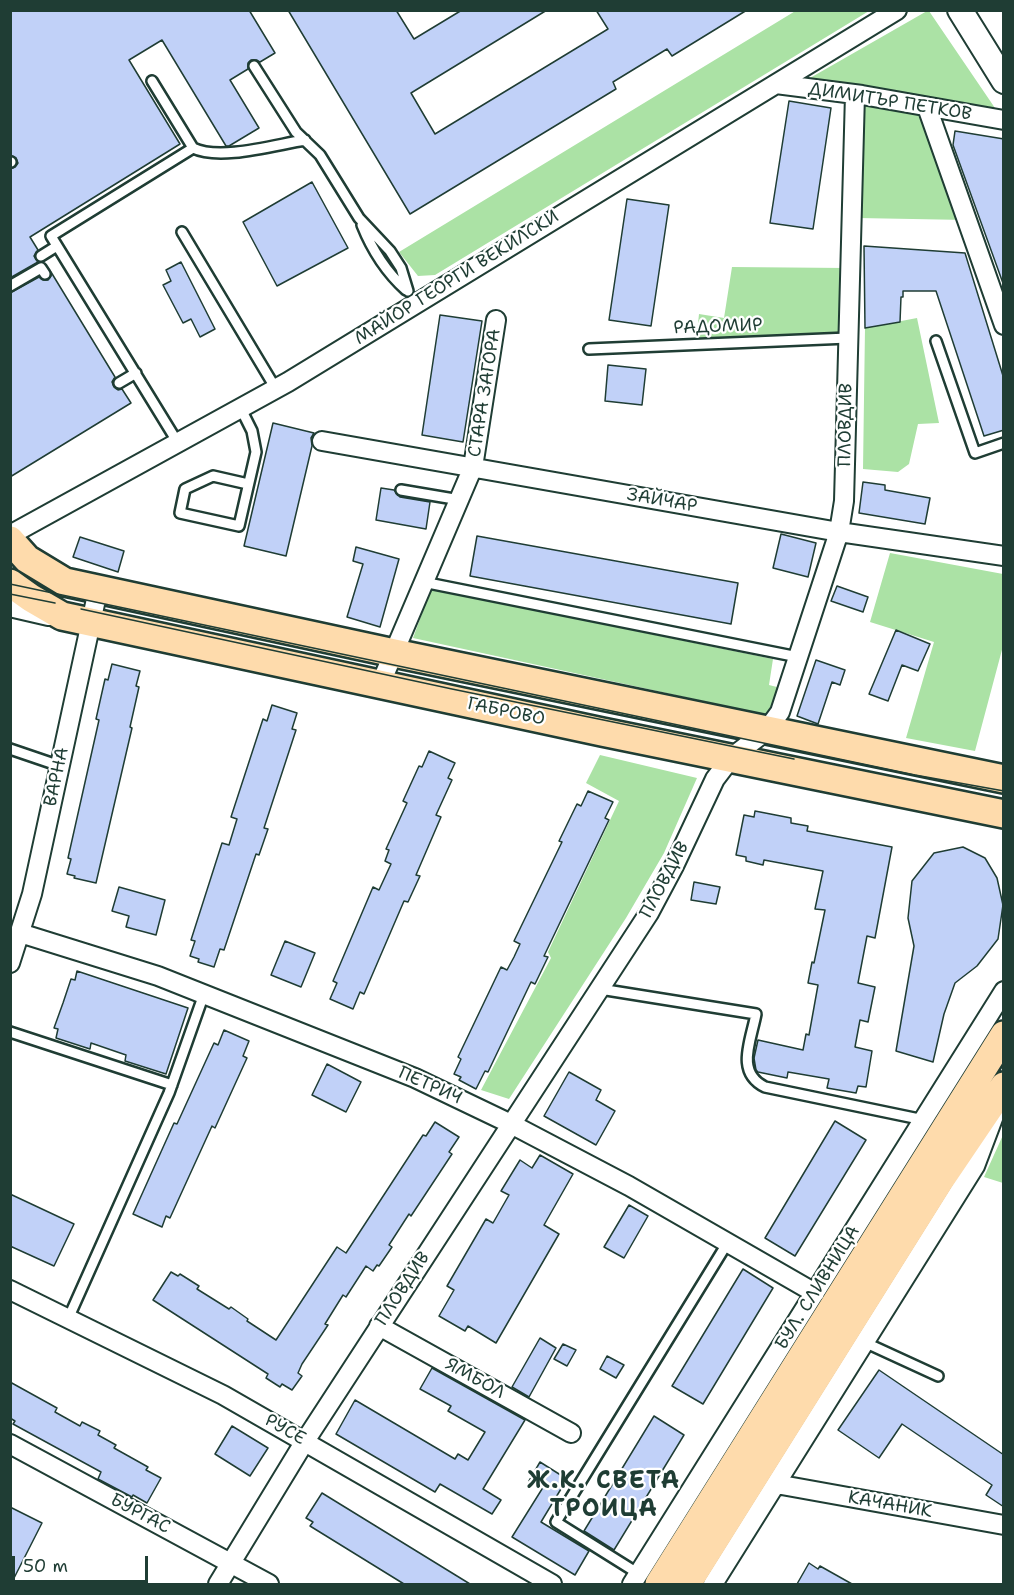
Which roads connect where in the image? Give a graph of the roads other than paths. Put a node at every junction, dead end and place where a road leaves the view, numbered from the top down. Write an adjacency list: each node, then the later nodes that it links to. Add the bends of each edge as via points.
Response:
1 (897, 10): 6 (street, МАЙОР ГЕОРГИ ВЕКИЛСКИ)
2 (960, 10): 4 (street)
3 (254, 66): 10 (lane)
4 (1001, 74)
5 (152, 81): 11 (lane)
6 (776, 84): 7 (street, ДИМИТЪР ПЕТКОВ); 17 (street, МАЙОР ГЕОРГИ ВЕКИЛСКИ)
7 (855, 94): 8 (street, ДИМИТЪР ПЕТКОВ); 20 (street, ПЛОВДИВ)
8 (927, 107): 9 (street, ДИМИТЪР ПЕТКОВ); 19 (street)
9 (1004, 120)
10 (305, 140): 11 (lane, via 222,154); 17 (lane, via 320,155 359,218 390,251)
11 (193, 148): 13 (lane, via 51,236)
12 (182, 232): 25 (lane)
13 (57, 246): 14 (lane); 23 (lane)
14 (41, 256)
15 (45, 274): 16 (lane, via 41,268)
16 (10, 286)
17 (412, 297): 25 (street, МАЙОР ГЕОРГИ ВЕКИЛСКИ)
18 (496, 320): 30 (street, СТАРА ЗАГОРА)
19 (1004, 325)
20 (848, 338): 22 (lane, РАДОМИР); 34 (street, ПЛОВДИВ, via 844,501)
21 (936, 341): 29 (lane, via 975,453)
22 (589, 349)
23 (136, 373): 24 (lane); 28 (lane)
24 (119, 383)
25 (276, 389): 26 (street, МАЙОР ГЕОРГИ ВЕКИЛСКИ)
26 (241, 409): 28 (street, МАЙОР ГЕОРГИ ВЕКИЛСКИ); 31 (lane, via 252,431 256,452)
27 (322, 441): 30 (street, ЗАЙЧАР)
28 (178, 443): 35 (street, МАЙОР ГЕОРГИ ВЕКИЛСКИ)
29 (1004, 443)
30 (473, 467): 33 (street, СТАРА ЗАГОРА); 34 (street, ЗАЙЧАР)
31 (249, 483): 31 (lane, via 239,526 180,513 185,489 213,476)
32 (401, 490): 33 (lane)
33 (460, 500): 40 (street, СТАРА ЗАГОРА)
34 (838, 532): 37 (street, ЗАЙЧАР); 47 (street, ПЛОВДИВ)
35 (10, 535)
36 (10, 540): 39 (main road, via 27,559)
37 (1004, 556)
38 (10, 570): 39 (street, ГАБРОВО)
39 (65, 582): 42 (main road, ГАБРОВО)
40 (423, 582): 46 (street, СТАРА ЗАГОРА); 47 (lane)
41 (10, 583): 44 (main road)
42 (98, 590): 45 (street, ВАРНА); 46 (main road, ГАБРОВО)
43 (10, 604): 44 (street, ГАБРОВО)
44 (62, 616): 45 (main road, ГАБРОВО)
45 (92, 622): 48 (main road, ГАБРОВО); 52 (street, ВАРНА)
46 (394, 653): 48 (street, СТАРА ЗАГОРА); 49 (main road, ГАБРОВО)
47 (798, 657): 49 (street, ПЛОВДИВ, via 780,712)
48 (380, 685): 51 (main road, ГАБРОВО)
49 (766, 731): 51 (street, ПЛОВДИВ); 53 (main road, ГАБРОВО)
50 (10, 749): 52 (lane)
51 (731, 758): 54 (main road, ГАБРОВО); 57 (street, ПЛОВДИВ, via 715,779 649,913)
52 (60, 766): 55 (street, ВАРНА)
53 (1004, 779)
54 (1004, 814)
55 (20, 933): 56 (street, ВАРНА); 59 (street, ПЕТРИЧ)
56 (10, 963)
57 (600, 988): 64 (lane, via 756,1014 746,1065 755,1083); 65 (street, ПЛОВДИВ)
58 (1004, 991): 64 (street, БУЛ. СЛИВНИЦА)
59 (204, 994): 62 (lane); 65 (street, ПЕТРИЧ, via 415,1078)
60 (10, 1032): 62 (lane)
61 (1004, 1035): 79 (main road, БУЛ. СЛИВНИЦА)
62 (172, 1085): 69 (lane)
63 (1004, 1088): 71 (street, via 975,1166); 83 (main road, via 932,1192)
64 (924, 1120): 68 (street, БУЛ. СЛИВНИЦА)
65 (511, 1124): 66 (street, ПЕТРИЧ); 70 (street, ПЛОВДИВ)
66 (728, 1242): 68 (street, ПЕТРИЧ); 79 (lane, via 556,1522)
67 (10, 1290): 69 (street, РУСЕ)
68 (815, 1293): 79 (street, БУЛ. СЛИВНИЦА)
69 (68, 1319): 74 (street, РУСЕ, via 223,1395)
70 (379, 1326): 73 (street, ЯМБОЛ); 74 (street, ПЛОВДИВ)
71 (864, 1342): 72 (lane); 76 (street)
72 (938, 1376)
73 (571, 1433)
74 (305, 1441): 78 (street, ПЛОВДИВ); 82 (street, РУСЕ)
75 (10, 1444): 78 (street, БУРГАС)
76 (776, 1484): 77 (street, КАЧАНИК); 84 (street)
77 (1004, 1525)
78 (231, 1563): 80 (street, ПЛОВДИВ); 81 (street, БУРГАС)
79 (643, 1581)
80 (218, 1584)
81 (270, 1584)
82 (552, 1584)
83 (687, 1584)
84 (713, 1584)

